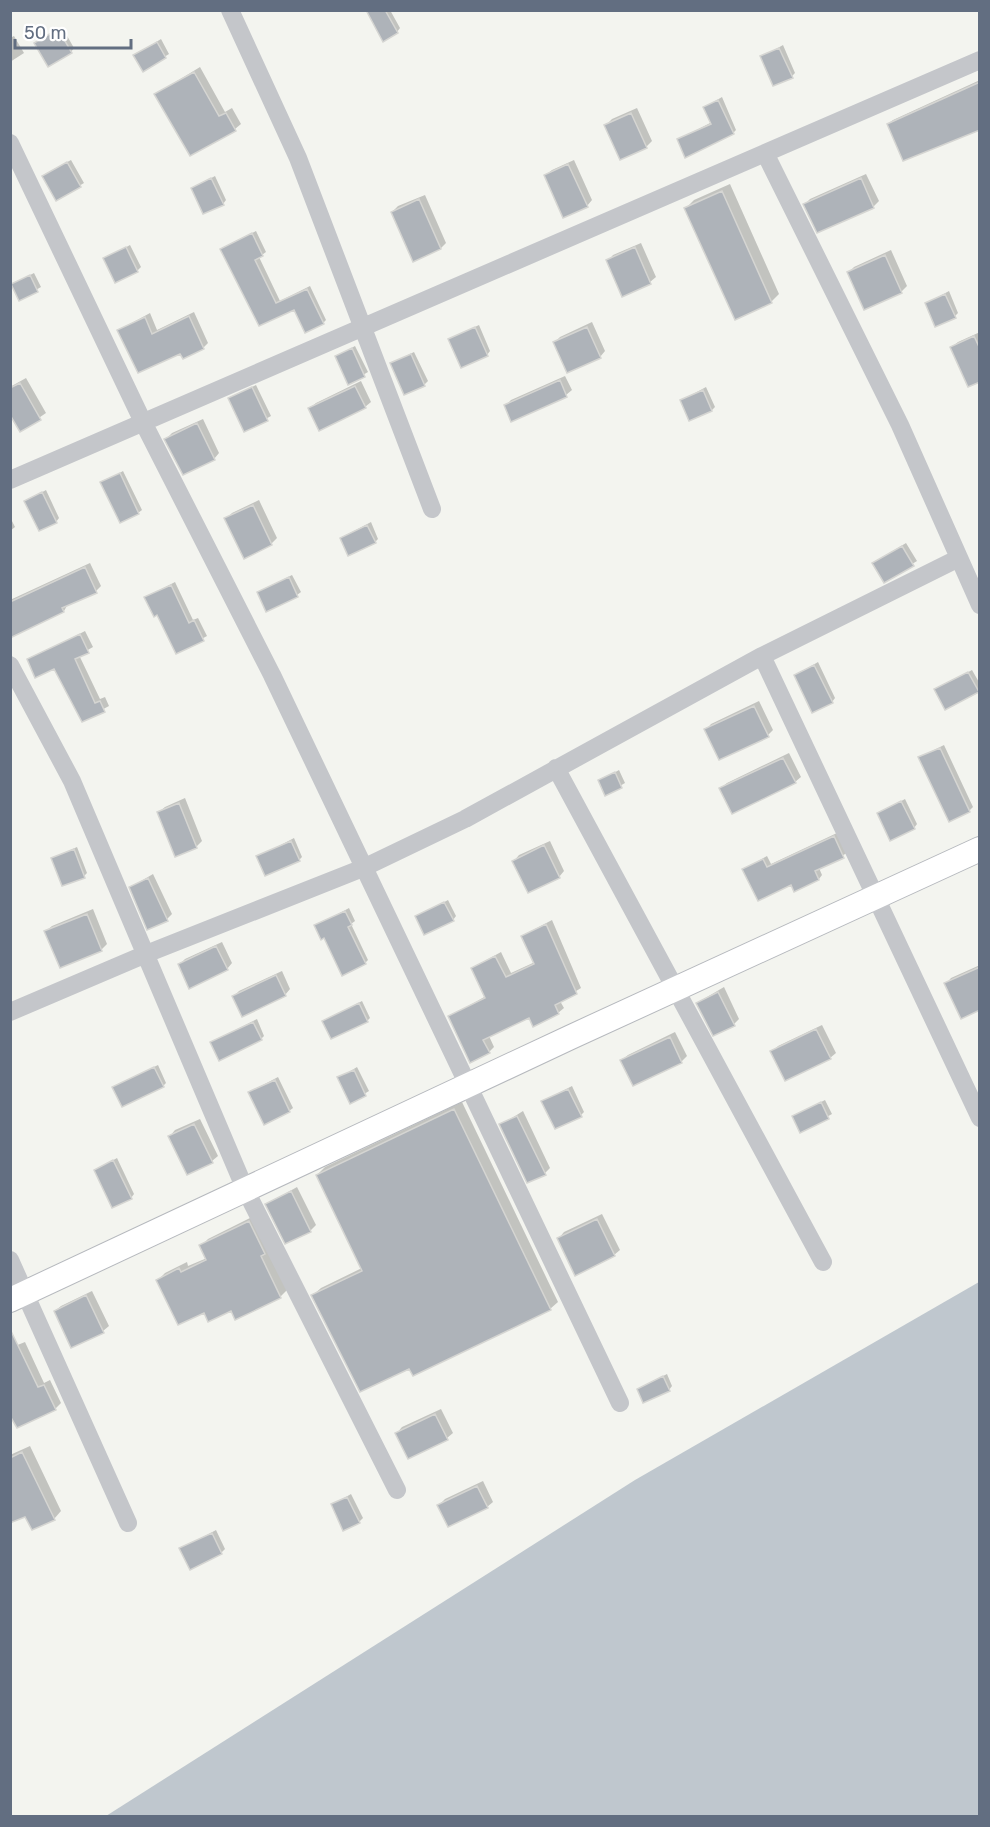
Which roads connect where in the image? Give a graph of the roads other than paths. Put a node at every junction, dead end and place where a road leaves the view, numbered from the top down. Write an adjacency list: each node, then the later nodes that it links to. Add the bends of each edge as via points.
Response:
1 (230, 10): 5 (street, via 298,158)
2 (980, 60): 4 (street)
3 (10, 142): 6 (street)
4 (765, 153): 5 (street); 9 (street, via 900,425)
5 (362, 326): 6 (street); 8 (street)
6 (143, 422): 7 (street); 15 (street, via 267,665)
7 (10, 480)
8 (432, 509)
9 (957, 559): 10 (street); 11 (street)
10 (980, 605)
11 (762, 656): 13 (street); 16 (street)
12 (10, 665): 17 (street, via 72,781)
13 (556, 768): 15 (street, via 465,819); 18 (street)
14 (980, 849): 16 (street)
15 (363, 868): 17 (street); 20 (street)
16 (874, 897): 18 (street); 21 (street)
17 (146, 954): 19 (street); 22 (street)
18 (676, 988): 20 (street); 24 (street)
19 (10, 1012)
20 (469, 1084): 22 (street); 26 (street)
21 (980, 1118)
22 (245, 1190): 25 (street); 27 (street)
23 (10, 1260): 25 (street)
24 (823, 1262)
25 (18, 1296): 28 (street)
26 (620, 1402)
27 (397, 1490)
28 (128, 1522)

